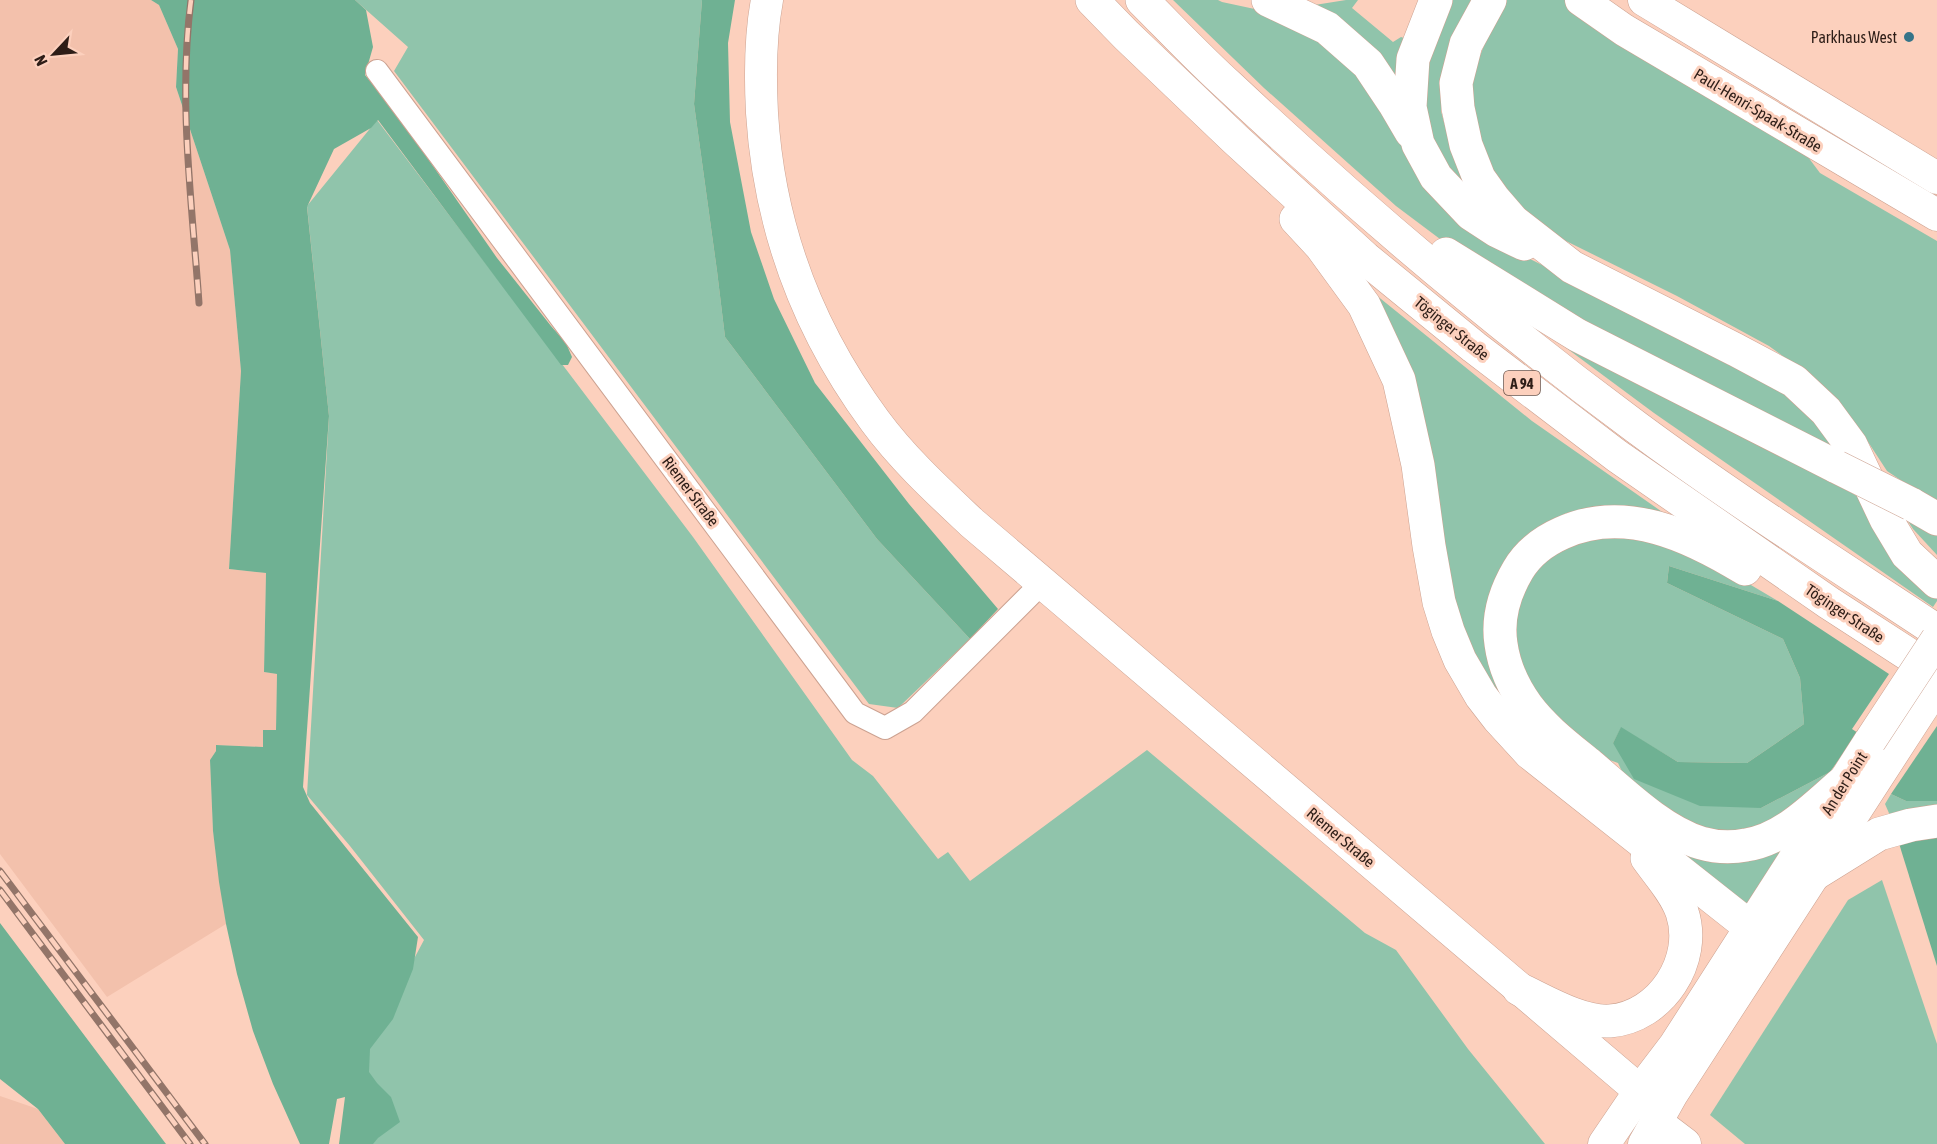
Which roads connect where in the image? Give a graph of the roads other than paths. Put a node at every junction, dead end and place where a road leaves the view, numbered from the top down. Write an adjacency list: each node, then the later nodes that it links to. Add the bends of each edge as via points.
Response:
1 (767, 0): 20 (street, Riemer Straße, via 760,82 764,135 771,190 799,287 844,377 897,449 972,523)
2 (1092, 0): 12 (highway, Töginger Straße / A 94)
3 (1142, 0): 16 (highway, A 94, via 1228,85)
4 (1268, 0): 13 (highway, via 1327,28 1368,64)
5 (1436, 0): 13 (highway, via 1413,59 1410,107)
6 (1490, 0): 17 (highway, via 1466,44 1456,83 1466,145 1479,178 1506,214)
7 (1581, 0): 11 (street, Paul-Henri-Spaak-Straße)
8 (1644, 0): 9 (street, Paul-Henri-Spaak-Straße)
9 (1750, 65): 11 (street); 14 (street, Paul-Henri-Spaak-Straße)
10 (377, 70): 20 (street, Riemer Straße, via 855,713 885,728 913,712)
11 (1732, 94): 15 (street, Paul-Henri-Spaak-Straße)
12 (1235, 139): 21 (highway, Töginger Straße / A 94, via 1365,258 1474,347 1617,456); 29 (highway, via 1276,197 1321,246 1364,305 1399,380 1419,465 1440,602 1460,660 1481,696 1530,753)
13 (1418, 144): 17 (highway, via 1436,177 1471,214)
14 (1937, 178)
15 (1937, 215)
16 (1373, 217): 18 (highway, bridge, via 1431,244 1577,335); 22 (highway, A 94, via 1637,428)
17 (1572, 267): 19 (highway, via 1794,381 1826,411 1851,445 1907,554)
18 (1928, 512)
19 (1937, 582)
20 (1042, 583): 33 (street, Riemer Straße)
21 (1828, 603): 24 (highway, Töginger Straße / A 94); 27 (highway, via 1779,589 1716,551 1680,535 1641,524 1605,521 1559,534 1529,555 1507,591 1501,616 1501,644 1509,674 1538,719 1648,813 1701,843 1739,846 1761,842 1795,822)
22 (1937, 631)
23 (1937, 639): 26 (street, An der Point, bridge)
24 (1937, 673)
25 (1937, 685): 26 (street, An der Point)
26 (1881, 748): 27 (street, An der Point); 30 (street, An der Point)
27 (1847, 779): 32 (street, An der Point)
28 (1937, 821): 30 (highway, via 1879,834)
29 (1625, 828): 32 (highway); 33 (highway, via 1682,911 1687,936 1669,986 1653,1003 1628,1017 1610,1021 1563,1010)
30 (1813, 875): 31 (street, An der Point)
31 (1782, 924): 32 (street); 34 (street, An der Point)
32 (1750, 927): 34 (street, An der Point)
33 (1520, 989): 35 (street, Riemer Straße)
34 (1684, 1053): 35 (street, An der Point); 36 (street, An der Point)
35 (1648, 1088): 36 (street); 37 (street, An der Point)
36 (1650, 1133): 38 (street, An der Point, via 1639,1129); 39 (street)
37 (1604, 1144)
38 (1628, 1144)
39 (1685, 1144)

